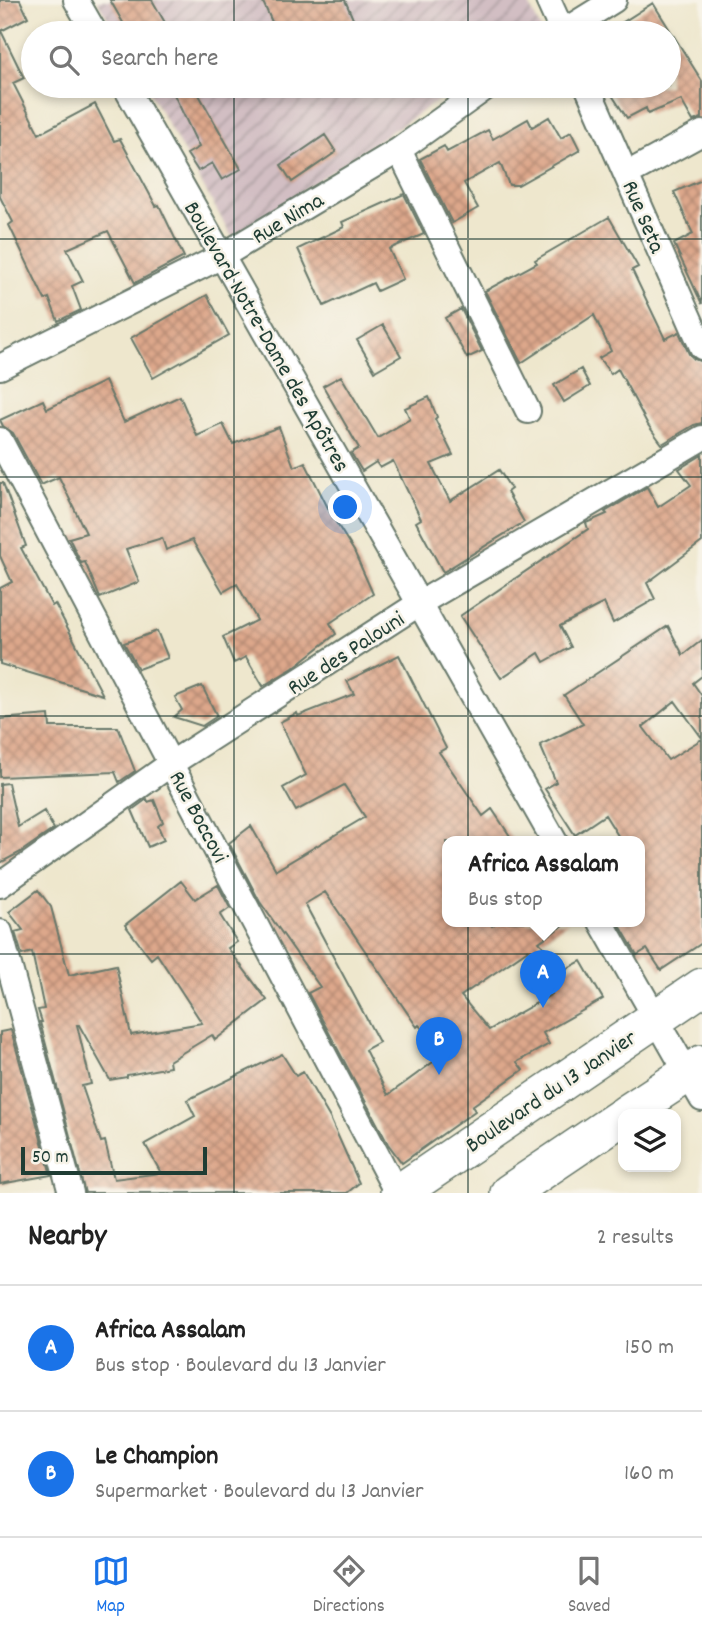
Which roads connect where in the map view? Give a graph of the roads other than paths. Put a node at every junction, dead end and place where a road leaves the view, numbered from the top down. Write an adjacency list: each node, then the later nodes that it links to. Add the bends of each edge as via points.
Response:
1 (76, 0): 4 (street)
2 (548, 0): 5 (street)
3 (614, 0): 6 (street)
4 (88, 21)
5 (557, 21)
6 (581, 21)
7 (132, 98): 13 (street, Boulevard Notre-Dame des Apôtres)
8 (471, 98): 11 (street, Rue Nima)
9 (592, 98): 12 (street, Rue Seta)
10 (702, 133): 12 (street)
11 (399, 150): 13 (street, Rue Nima); 16 (street)
12 (627, 174): 14 (street, Rue Seta)
13 (222, 256): 15 (street, Rue Nima); 19 (street, Boulevard Notre-Dame des Apôtres)
14 (702, 347)
15 (0, 367)
16 (528, 411)
17 (702, 438): 19 (street, Rue des Palouni)
18 (0, 440): 20 (street, Rue Boccovi)
19 (421, 603): 20 (street, Rue des Palouni); 21 (street, Boulevard Notre-Dame des Apôtres)
20 (172, 763): 22 (street, Rue des Palouni); 31 (street, Rue Boccovi)
21 (552, 836)
22 (0, 885)
23 (604, 927): 26 (street)
24 (0, 932): 30 (street)
25 (702, 987): 26 (highway, Boulevard du 13 Janvier)
26 (655, 1018): 27 (street); 31 (highway, Boulevard du 13 Janvier)
27 (697, 1079): 28 (highway)
28 (637, 1109)
29 (618, 1120): 32 (highway)
30 (71, 1193)
31 (398, 1193)
32 (509, 1193)

